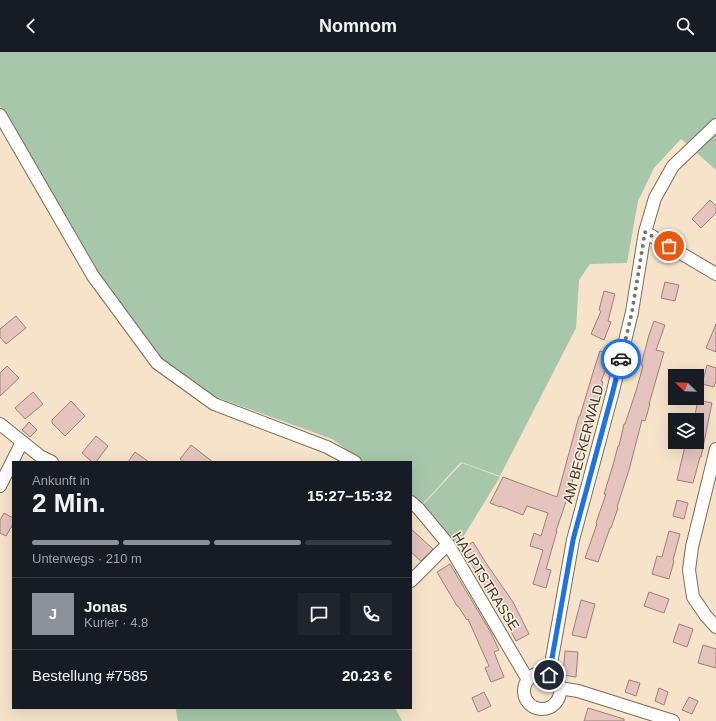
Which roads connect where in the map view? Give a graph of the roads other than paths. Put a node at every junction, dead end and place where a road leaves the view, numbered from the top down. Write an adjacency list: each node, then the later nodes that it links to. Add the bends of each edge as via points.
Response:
1 (0, 115): 10 (street, via 93,276 157,364 214,404 327,448)
2 (716, 125): 3 (street, AM BECKERWALD, via 673,166 655,198)
3 (645, 232): 4 (street); 17 (street, AM BECKERWALD, via 627,334 573,540)
4 (716, 274)
5 (0, 424): 6 (street)
6 (22, 442): 8 (street); 9 (street)
7 (716, 449): 16 (street, via 692,546 689,570 693,597)
8 (12, 461)
9 (50, 461)
10 (353, 461)
11 (12, 462): 12 (street)
12 (0, 486)
13 (412, 503): 14 (street, HAUPTSTRASSE)
14 (448, 544): 15 (street); 18 (street, HAUPTSTRASSE)
15 (412, 580)
16 (716, 627)
17 (549, 675): 18 (street, via 538,674); 19 (street, via 554,678)
18 (528, 680): 20 (street, via 525,697)
19 (559, 688): 20 (street, via 560,693 555,703 546,708); 21 (street, via 578,691)
20 (541, 715)
21 (672, 721)

